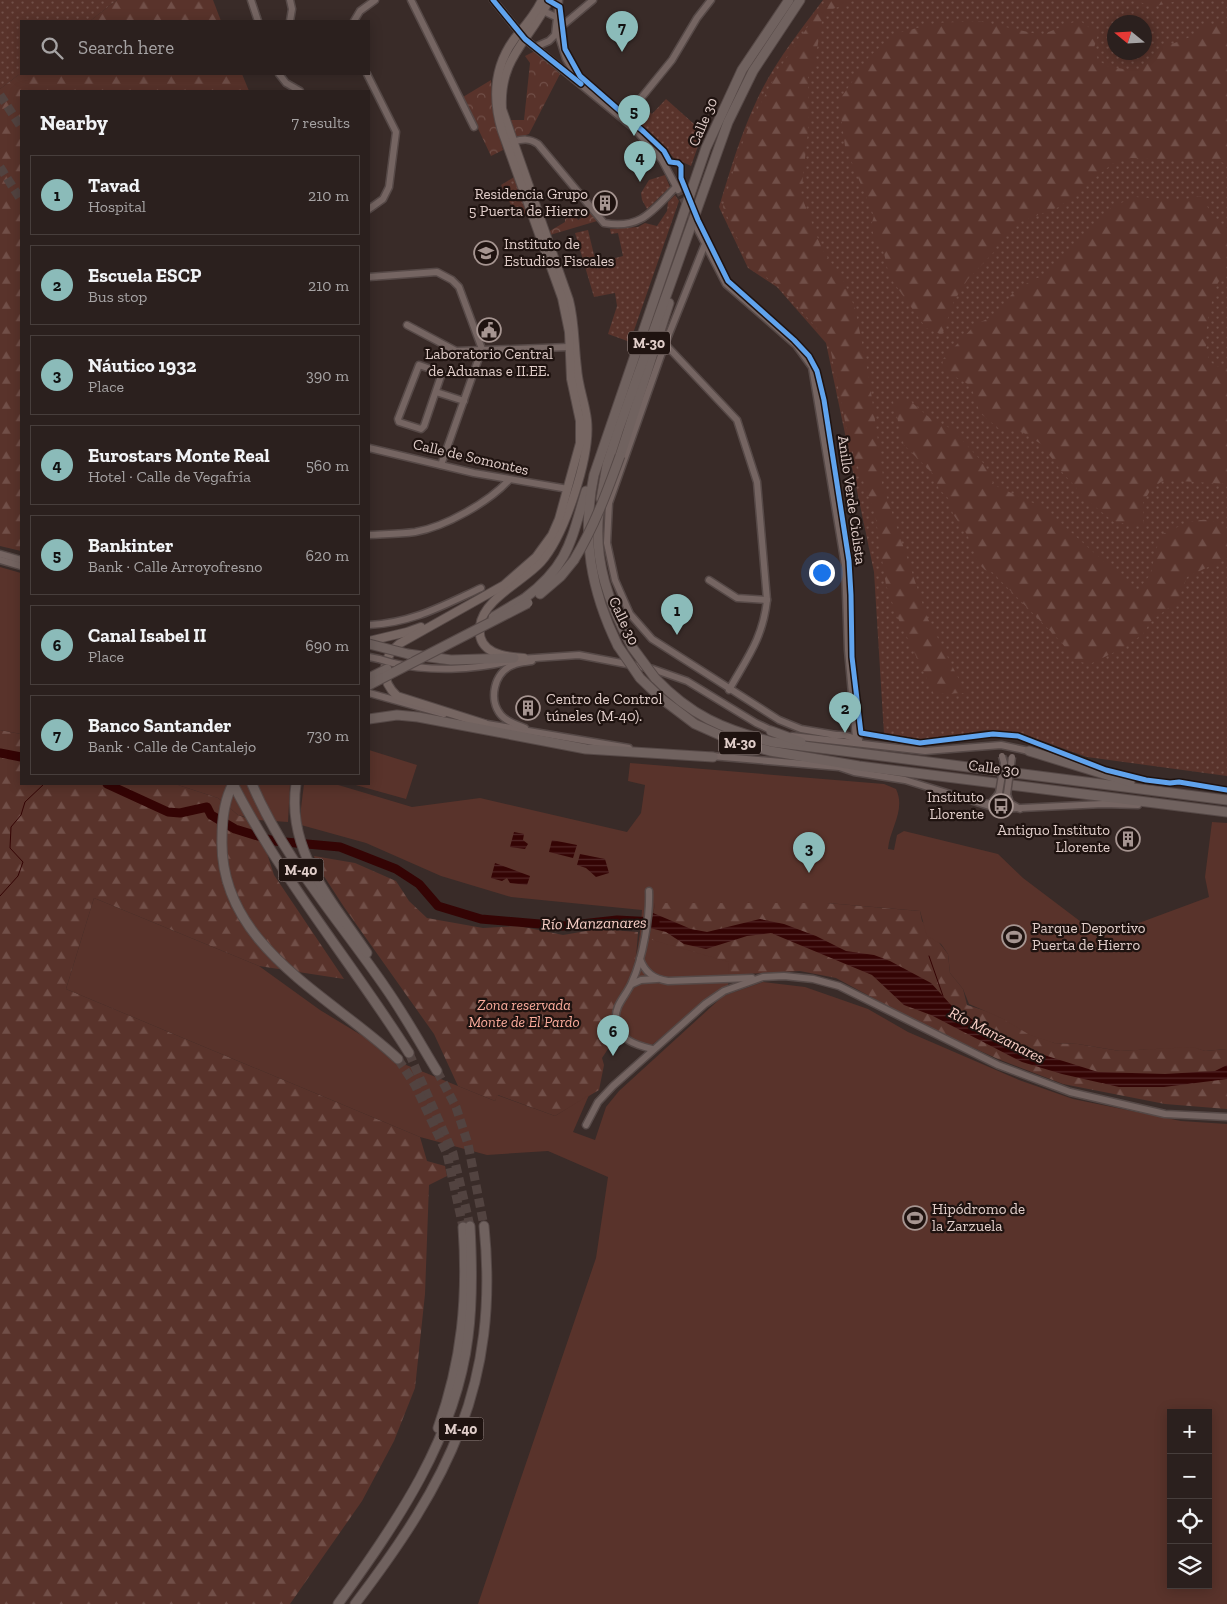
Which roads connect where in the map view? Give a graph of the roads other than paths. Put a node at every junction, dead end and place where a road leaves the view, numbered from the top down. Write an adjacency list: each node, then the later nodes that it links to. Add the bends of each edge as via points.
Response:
1 (250, 0): 13 (street)
2 (290, 0): 14 (street)
3 (375, 0): 15 (street, via 360,10)
4 (411, 0): 28 (street)
5 (493, 0): 17 (street)
6 (542, 0): 12 (main road)
7 (549, 0): 12 (main road)
8 (559, 0): 16 (street)
9 (593, 0): 16 (street, via 562,26)
10 (711, 0): 27 (street, via 672,60)
11 (797, 2): 31 (highway, Calle 30 / M-30, via 741,95 711,164); 44 (highway, Calle 30 / M-30, via 742,70 706,148)
12 (541, 9): 16 (street); 17 (main road)
13 (258, 20)
14 (290, 20)
15 (355, 20)
16 (557, 24): 18 (street); 19 (street, via 549,41)
17 (521, 31): 19 (street); 29 (main road, via 502,85 502,109); 38 (main road, via 500,68 496,111 559,288 567,320)
18 (560, 46): 20 (street); 21 (street)
19 (535, 47): 20 (street)
20 (546, 55): 22 (street)
21 (566, 59): 22 (street); 25 (street)
22 (559, 65): 25 (street)
23 (280, 75): 26 (street)
24 (368, 75): 30 (street, via 396,132 389,187 383,199)
25 (582, 84): 27 (street)
26 (298, 90)
27 (624, 119): 29 (street, via 656,152 677,189 642,220 625,224 604,222 538,144 523,139)
28 (474, 126)
29 (512, 142): 62 (main road, via 569,300 577,374 588,428 573,496 556,541 536,567 483,614 481,640 490,652)
30 (370, 208)
31 (694, 225): 32 (street); 55 (highway, bridge, via 620,456 589,536 561,576); 77 (highway, Calle 30 / M-30, bridge, via 607,465 597,539 601,574 614,614 632,647 655,678 683,705 715,724 772,742)
32 (705, 244): 33 (street); 34 (street)
33 (709, 253): 34 (street); 74 (street, via 726,284 796,345 812,367 845,565)
34 (700, 259): 37 (street)
35 (370, 277): 39 (street, via 426,272 445,275 459,287)
36 (407, 325): 39 (street, via 456,351)
37 (666, 344): 54 (street, via 737,420 757,482); 66 (street, via 609,503 607,543 615,580 630,614 652,639)
38 (569, 347): 39 (street); 46 (main road, via 571,379 581,430)
39 (482, 349): 41 (street)
40 (436, 392): 40 (street, via 423,428 398,421 419,365 441,372); 41 (street)
41 (464, 401): 43 (street)
42 (370, 448): 43 (street, Calle de Somontes)
43 (441, 464): 45 (street, Calle de Somontes)
44 (594, 475): 55 (highway, via 568,551 557,568); 80 (highway, Calle 30 / M-30, bridge, via 587,542 593,579 604,617 618,646 640,678 695,724 731,740 770,751)
45 (508, 480): 46 (street, Calle de Somontes); 47 (street, via 481,504 427,528 415,532)
46 (568, 489): 56 (main road, via 555,528 536,558 511,580)
47 (370, 535)
48 (0, 554): 50 (street)
49 (0, 560): 51 (street)
50 (20, 560)
51 (20, 566)
52 (709, 580): 54 (street, via 737,598)
53 (481, 588): 57 (street, via 418,618)
54 (767, 600): 66 (street, via 758,639)
55 (526, 601): 64 (highway, bridge); 65 (highway, bridge)
56 (464, 607): 58 (main road, via 407,632); 69 (main road, via 394,648 384,664 384,675 392,692 403,699)
57 (370, 625)
58 (370, 642)
59 (370, 642): 62 (highway, bridge, via 408,654 451,660)
60 (370, 656): 63 (street, bridge, via 414,667 459,668)
61 (551, 657): 63 (street); 70 (street, via 586,656 653,668 687,681); 72 (street, via 512,665 502,672 494,693 498,711 503,717)
62 (514, 658): 63 (main road)
63 (524, 658)
64 (370, 678)
65 (370, 685)
66 (729, 690): 71 (street, via 779,720)
67 (370, 693): 69 (street)
68 (370, 718): 79 (highway, via 418,717 586,749)
69 (485, 724): 72 (street)
70 (771, 731): 73 (street); 77 (highway)
71 (836, 735): 73 (street); 74 (street)
72 (548, 736): 79 (street, via 649,751)
73 (803, 737): 75 (street)
74 (853, 738): 75 (street)
75 (866, 743): 76 (street, via 925,751)
76 (981, 745): 78 (street); 89 (street, bridge, via 998,750 1004,763 999,793 991,803)
77 (813, 746): 87 (highway, Calle 30 / M-30)
78 (1029, 751): 87 (highway, via 1126,782 1176,789); 92 (street, bridge, via 1012,757 1007,794 1010,803)
79 (713, 756): 81 (street)
80 (859, 766): 81 (highway); 90 (highway, Calle 30 / M-30)
81 (839, 767): 89 (street, via 905,780)
82 (233, 785): 103 (highway, via 222,830 222,866 247,925 278,960)
83 (234, 785): 102 (highway, M-40, via 276,861)
84 (252, 785): 96 (highway, M-40, via 286,850)
85 (296, 785): 94 (highway, via 294,813)
86 (302, 785): 94 (highway, via 298,798)
87 (1196, 796): 88 (highway, Calle 30 / M-30)
88 (1227, 800)
89 (977, 804): 92 (street)
90 (1159, 804): 91 (highway); 93 (highway, Calle 30 / M-30)
91 (1138, 805): 92 (street)
92 (1021, 810)
93 (1227, 812)
94 (298, 834): 96 (highway, via 311,869)
95 (649, 891): 97 (street, via 650,906)
96 (360, 949): 104 (highway, via 383,976 384,986)
97 (640, 958): 99 (street, via 646,971); 100 (street)
98 (763, 978): 99 (street); 101 (street, via 724,991); 105 (street, via 813,979 839,986 998,1065 1070,1092 1165,1114)
99 (657, 979): 100 (street)
100 (632, 984): 101 (street, via 616,1010 616,1020 623,1036 630,1042)
101 (652, 1049): 106 (street, via 598,1102)
102 (409, 1053)
103 (398, 1059)
104 (437, 1071)
105 (1227, 1117)
106 (586, 1126)
107 (484, 1226): 110 (highway, M-40, via 488,1300 484,1342 463,1425 425,1505)
108 (466, 1227): 109 (highway, M-40, via 473,1267 468,1339 448,1418 417,1484)
109 (338, 1604)
110 (354, 1604)

